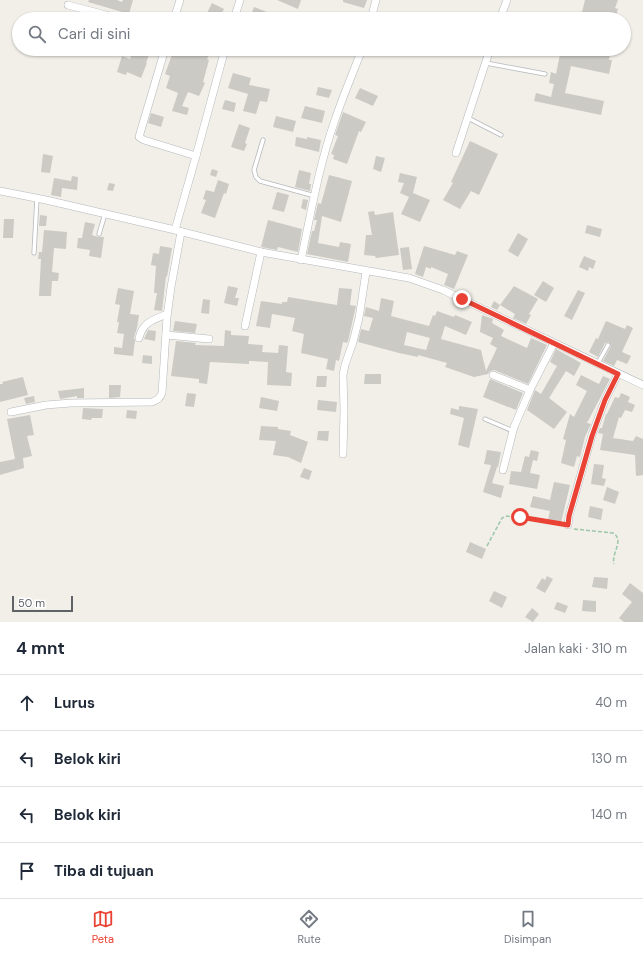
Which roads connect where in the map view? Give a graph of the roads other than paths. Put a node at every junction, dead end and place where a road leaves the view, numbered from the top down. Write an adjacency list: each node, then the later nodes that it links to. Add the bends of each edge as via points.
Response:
1 (180, 0): 7 (street)
2 (240, 0): 8 (street)
3 (376, 0): 9 (street)
4 (507, 0): 10 (street)
5 (68, 5): 6 (street)
6 (94, 12)
7 (176, 12)
8 (236, 12)
9 (373, 12)
10 (503, 12)
11 (163, 56): 21 (street, via 139,137)
12 (223, 56): 21 (street)
13 (359, 56): 23 (street, via 335,121)
14 (488, 56): 15 (street)
15 (486, 63): 16 (lane); 17 (street)
16 (545, 74)
17 (468, 117): 18 (lane); 20 (street)
18 (501, 135)
19 (263, 140): 23 (lane, via 254,170 256,177 260,181)
20 (456, 153)
21 (196, 156): 26 (street)
22 (0, 191): 24 (street)
23 (314, 196): 30 (street)
24 (37, 198): 25 (street); 29 (lane)
25 (105, 214): 26 (street); 27 (lane)
26 (178, 231): 28 (street); 32 (street)
27 (99, 234)
28 (261, 252): 30 (street); 33 (street)
29 (34, 253)
30 (302, 260): 31 (street)
31 (366, 272): 37 (street, via 409,278 443,290); 47 (street, via 359,318 343,376)
32 (168, 314): 34 (street); 35 (street, via 141,329)
33 (245, 326)
34 (166, 335): 36 (street); 44 (street, via 162,393 158,400 46,405)
35 (139, 338)
36 (209, 339)
37 (554, 343): 39 (street); 43 (street)
38 (608, 345): 39 (lane)
39 (598, 363): 40 (street)
40 (618, 374): 42 (street); 49 (street, via 592,436)
41 (492, 375): 43 (street)
42 (643, 385)
43 (530, 390): 46 (street)
44 (11, 412)
45 (485, 419): 46 (lane)
46 (513, 431): 48 (street)
47 (343, 454)
48 (503, 470)
49 (568, 525)

